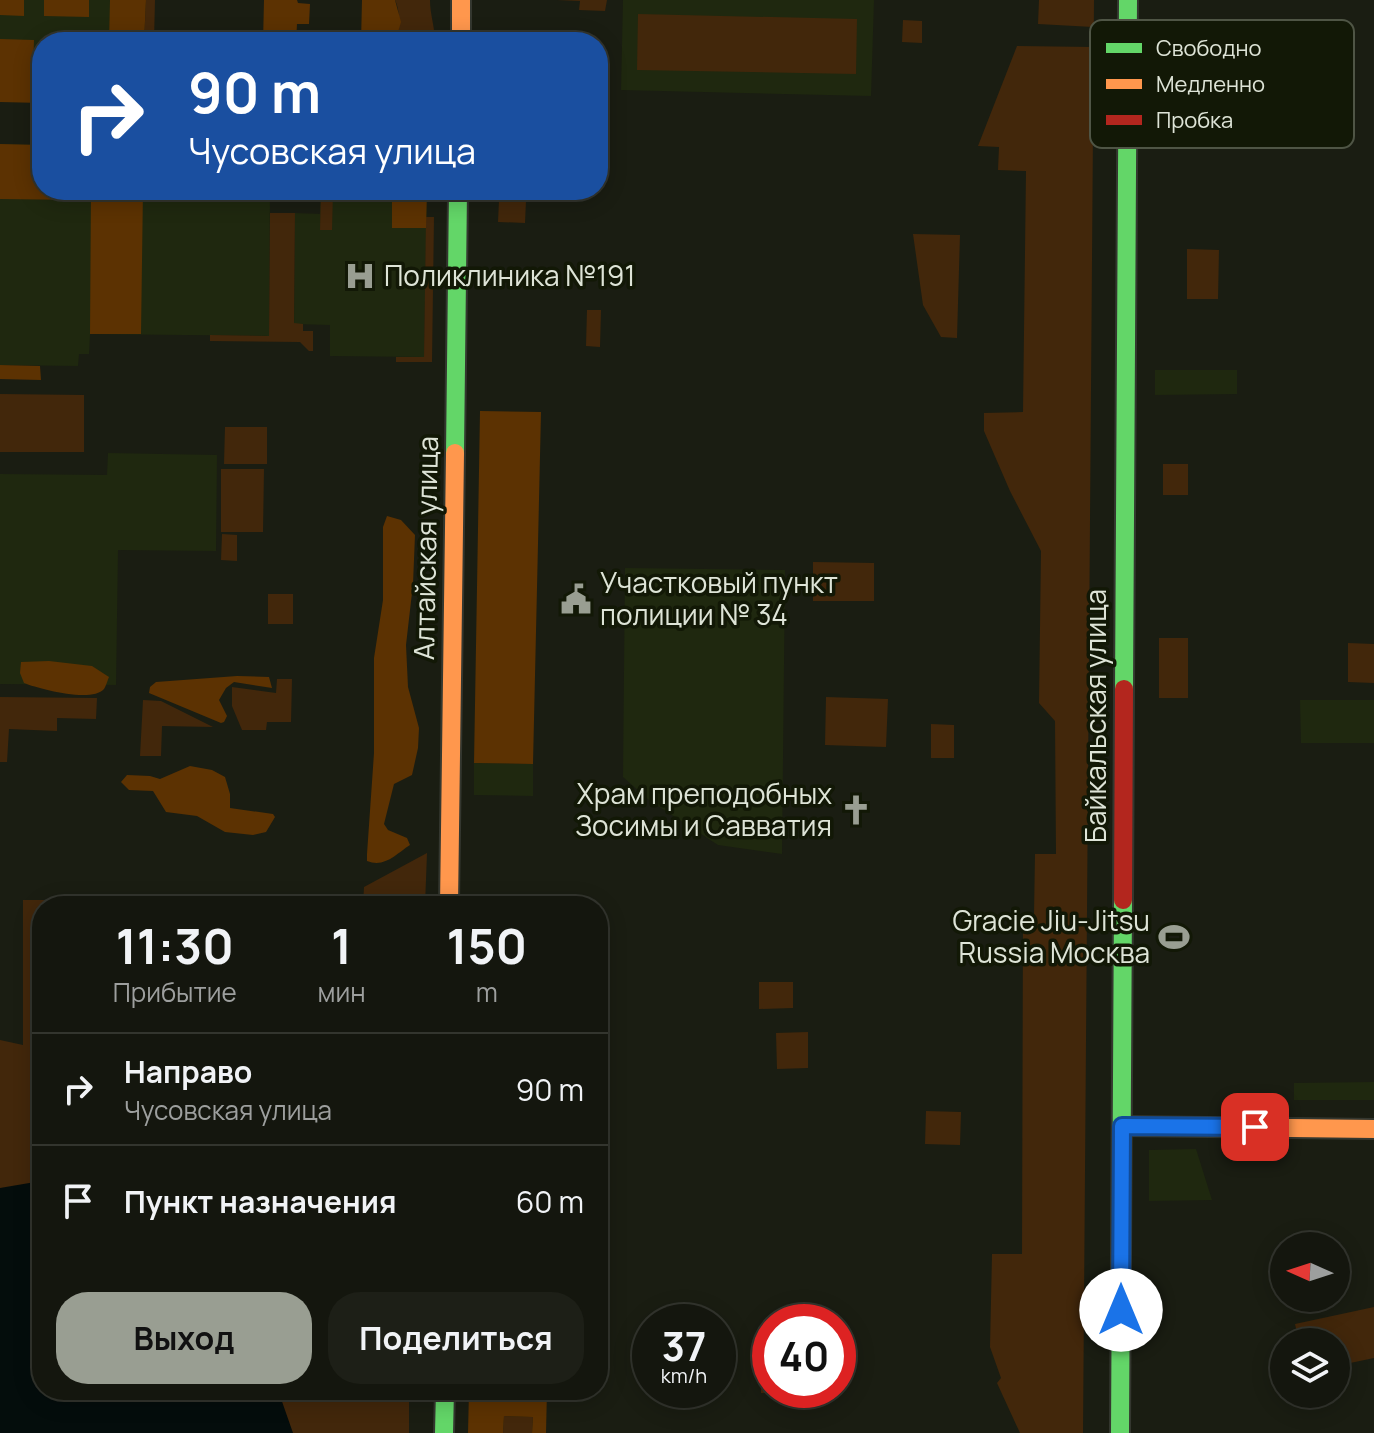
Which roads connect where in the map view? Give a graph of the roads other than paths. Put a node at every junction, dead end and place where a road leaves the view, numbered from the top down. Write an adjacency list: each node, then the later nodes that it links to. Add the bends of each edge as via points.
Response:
1 (461, 0): 4 (street)
2 (1128, 0): 3 (street, Байкальская улица)
3 (1128, 20)
4 (461, 32)
5 (1127, 148): 8 (street, Байкальская улица)
6 (458, 200): 7 (street, Алтайская улица)
7 (449, 896)
8 (1122, 1126): 9 (street); 12 (street, Байкальская улица)
9 (1374, 1129)
10 (445, 1400): 11 (street)
11 (444, 1433)
12 (1120, 1433)

